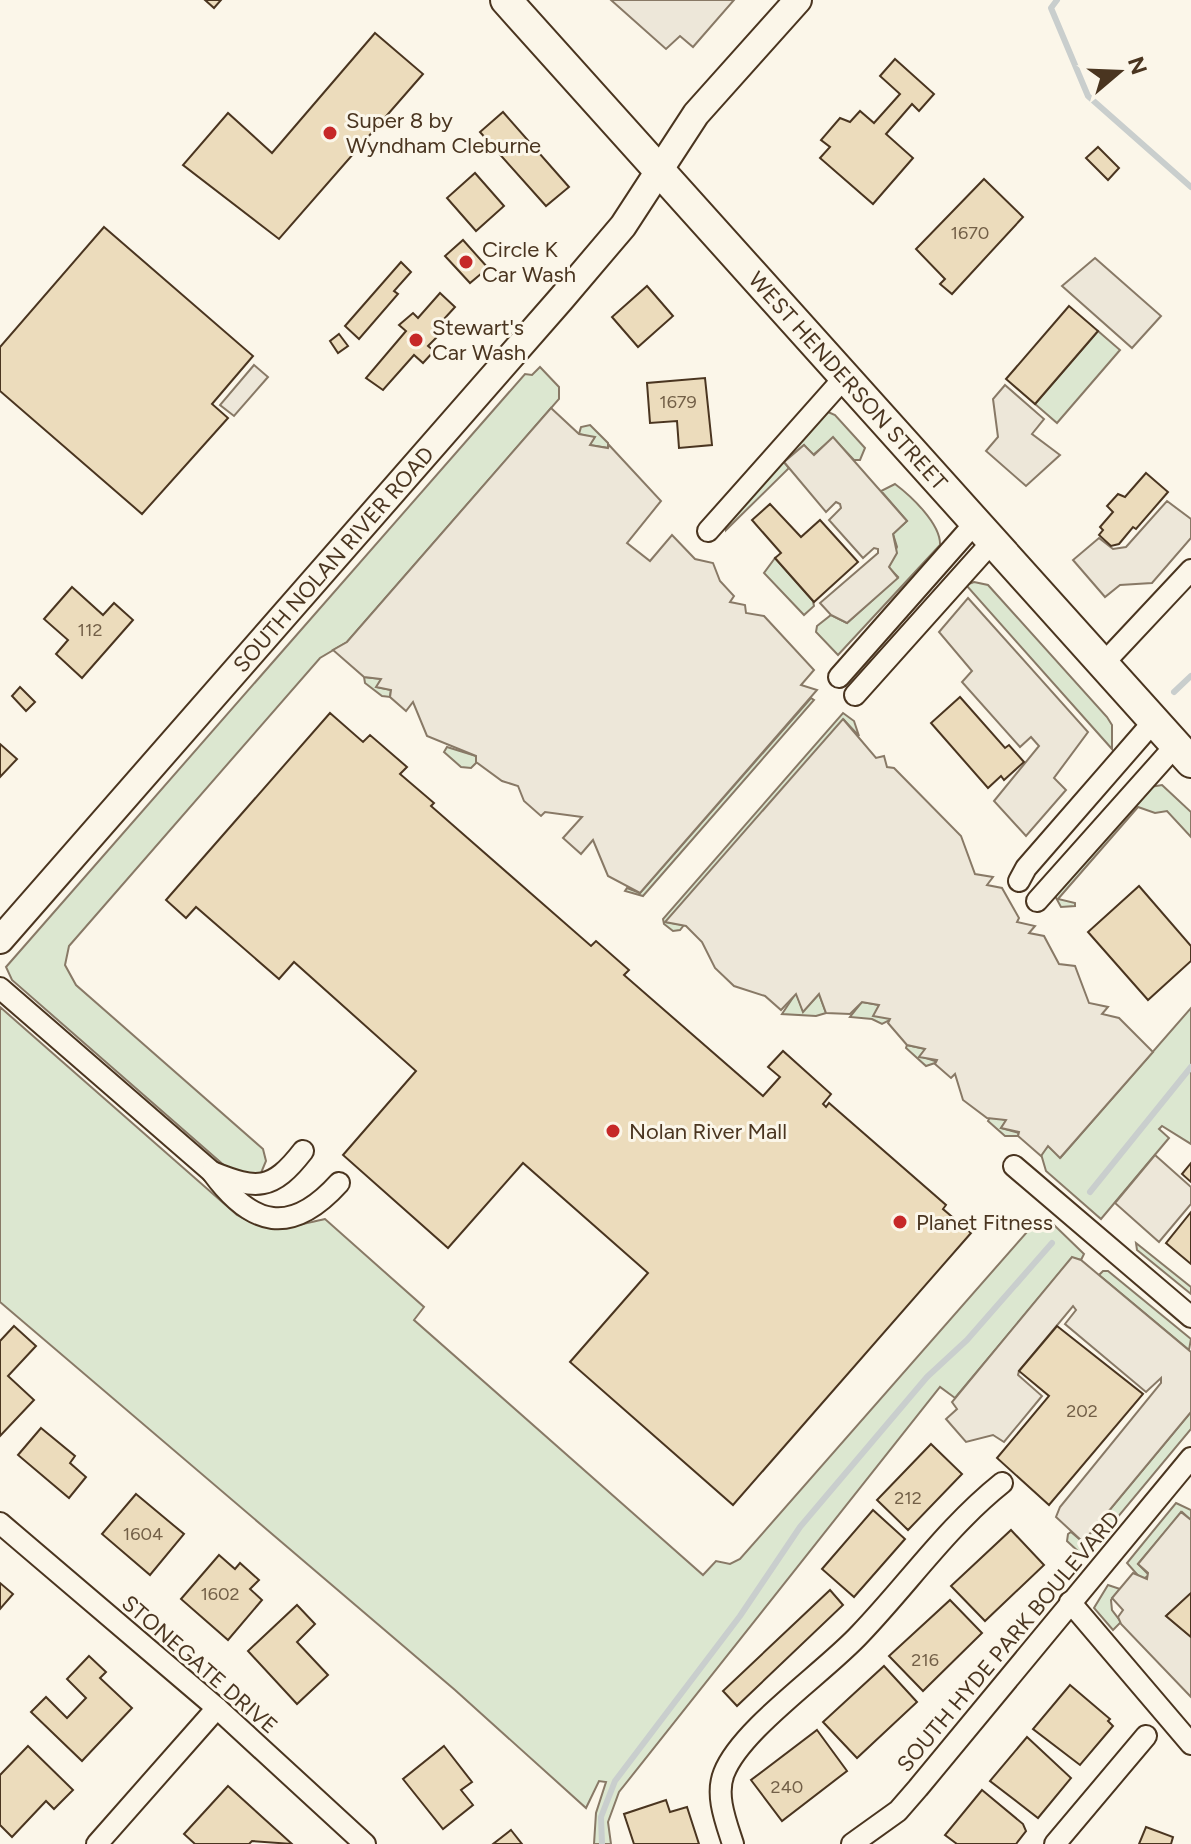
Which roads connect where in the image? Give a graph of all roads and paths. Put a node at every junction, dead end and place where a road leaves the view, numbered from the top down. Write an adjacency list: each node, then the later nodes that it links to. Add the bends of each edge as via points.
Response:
1 (506, 0): 3 (main road, WEST HENDERSON STREET)
2 (798, 0): 3 (main road, SOUTH NOLAN RIVER ROAD, via 696,114)
3 (658, 172): 4 (main road, WEST HENDERSON STREET); 15 (main road, SOUTH NOLAN RIVER ROAD, via 623,226 553,308)
4 (840, 373): 5 (street); 6 (main road, WEST HENDERSON STREET)
5 (703, 526)
6 (984, 532): 8 (main road, WEST HENDERSON STREET); 9 (street); 10 (street)
7 (1191, 570): 8 (street)
8 (1102, 665): 11 (main road, WEST HENDERSON STREET)
9 (839, 677)
10 (855, 695)
11 (1154, 721): 12 (main road, WEST HENDERSON STREET); 13 (street)
12 (1183, 754): 14 (street)
13 (1019, 881)
14 (1037, 901)
15 (0, 940)
16 (0, 988): 19 (street)
17 (303, 1151): 19 (street, via 277,1178 261,1185 247,1186)
18 (1014, 1166): 21 (street)
19 (212, 1172): 20 (street, via 242,1208 267,1218 305,1213)
20 (339, 1183)
21 (1191, 1317)
22 (1191, 1458): 25 (street, SOUTH HYDE PARK BOULEVARD)
23 (1002, 1483): 31 (street, via 970,1509 860,1635 737,1747 722,1777 721,1796)
24 (0, 1523): 26 (street, STONEGATE DRIVE)
25 (1070, 1602): 28 (street); 32 (street, SOUTH HYDE PARK BOULEVARD, via 918,1788 874,1831)
26 (217, 1708): 29 (street); 30 (street, STONEGATE DRIVE)
27 (1146, 1736): 33 (street)
28 (1191, 1744)
29 (97, 1844)
30 (365, 1844)
31 (733, 1844)
32 (852, 1844)
33 (1055, 1844)

